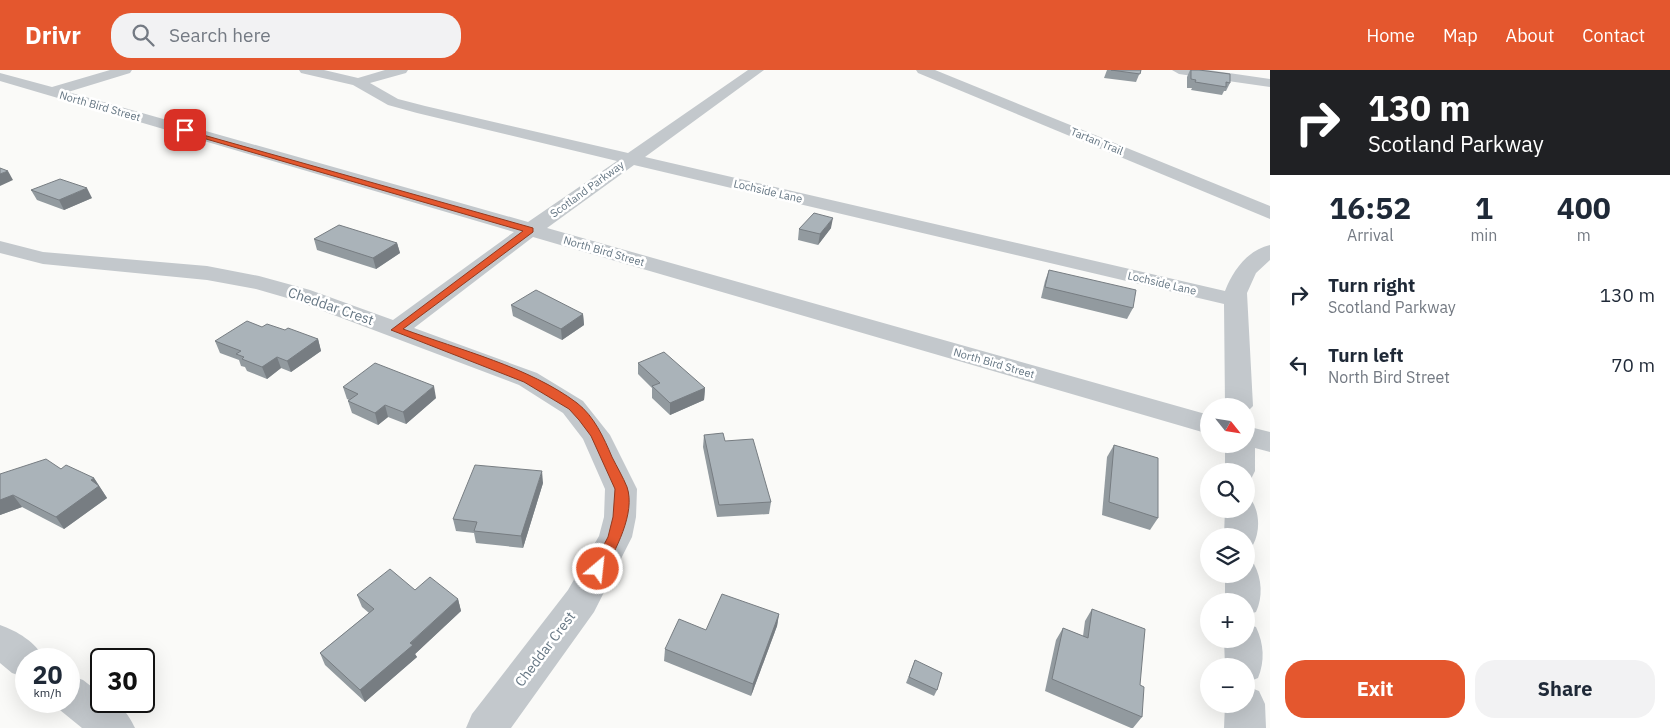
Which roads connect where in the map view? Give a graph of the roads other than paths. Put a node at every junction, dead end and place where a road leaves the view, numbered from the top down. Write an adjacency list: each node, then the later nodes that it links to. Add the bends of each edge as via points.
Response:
1 (125, 70): 10 (street)
2 (306, 70): 8 (street, Lochside Lane)
3 (401, 70): 8 (street)
4 (757, 70): 11 (street, Scotland Parkway)
5 (923, 70): 12 (street, Tartan Trail)
6 (1179, 70): 9 (street)
7 (0, 77): 10 (street, North Bird Street)
8 (358, 82): 11 (street, Lochside Lane, via 393,102)
9 (1270, 83)
10 (52, 92): 13 (street, North Bird Street)
11 (630, 158): 13 (street, Scotland Parkway); 16 (street, Lochside Lane)
12 (1270, 213)
13 (530, 230): 17 (street, Scotland Parkway); 19 (street, North Bird Street)
14 (0, 247): 17 (street, Cheddar Crest, via 43,258 207,273 259,283 302,295)
15 (1270, 251): 16 (street, via 1253,263 1242,277)
16 (1235, 300): 18 (street)
17 (396, 330): 27 (street, Cheddar Crest, via 528,379 574,406 596,435 621,489 615,537 582,601)
18 (1239, 394)
19 (1200, 422)
20 (1255, 438): 21 (street)
21 (1270, 442)
22 (0, 641): 23 (street)
23 (15, 653)
24 (80, 702): 26 (street)
25 (1244, 713): 28 (street)
26 (114, 728)
27 (487, 728)
28 (1245, 728)

